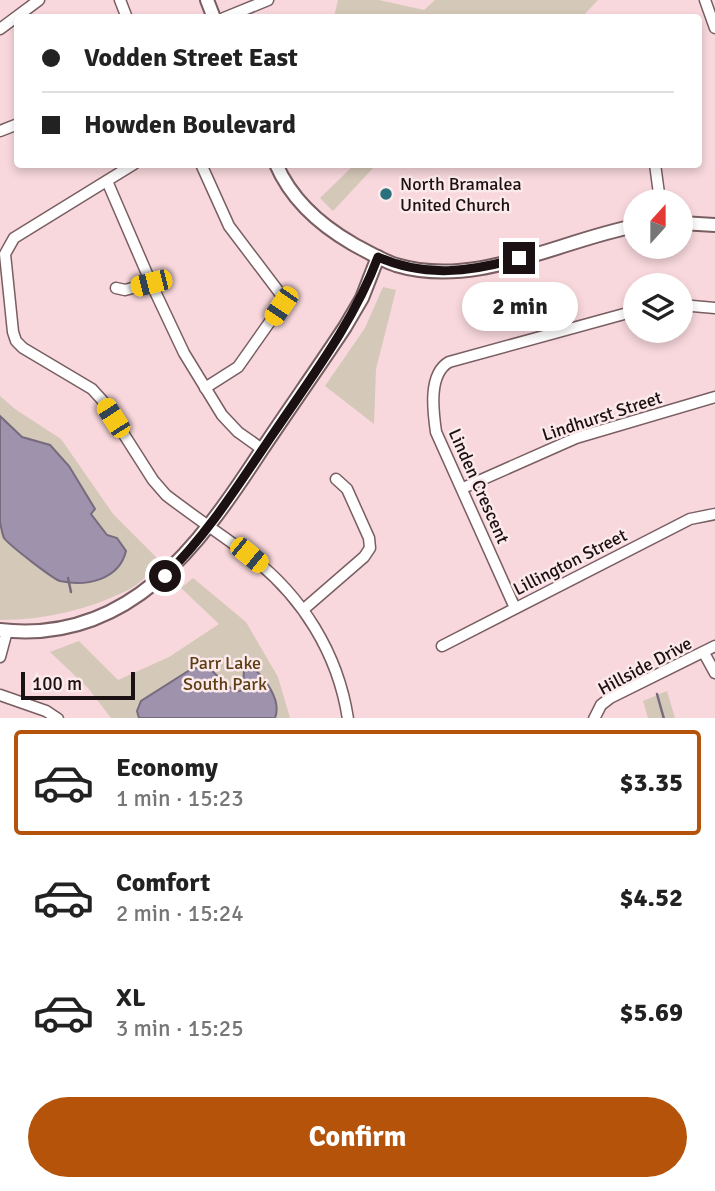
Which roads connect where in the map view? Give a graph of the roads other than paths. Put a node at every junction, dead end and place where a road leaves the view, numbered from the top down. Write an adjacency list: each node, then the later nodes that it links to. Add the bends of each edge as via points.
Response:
1 (39, 0): 4 (street)
2 (268, 0): 5 (street)
3 (705, 0): 6 (street)
4 (20, 14)
5 (234, 14)
6 (715, 27)
7 (128, 168): 11 (street)
8 (203, 168): 22 (street, via 229,226 282,296 281,306 239,367)
9 (278, 168): 16 (street, via 310,212 340,237)
10 (656, 168): 12 (street)
11 (107, 181): 17 (street); 28 (street, via 14,238 9,246 5,254 13,332 23,348 92,389 153,480)
12 (658, 189)
13 (693, 224): 14 (street)
14 (715, 225)
15 (623, 229): 16 (street, via 464,271 410,268)
16 (378, 257): 24 (street, via 355,311)
17 (151, 283): 18 (street); 22 (street)
18 (116, 288)
19 (693, 306): 20 (street)
20 (715, 308)
21 (623, 314): 26 (street, Linden Crescent, via 440,367 436,432)
22 (205, 388): 24 (street, via 222,415)
23 (715, 397): 26 (street, Lindhurst Street, via 576,438)
24 (262, 449): 28 (street)
25 (336, 479): 30 (street, via 347,489 370,548)
26 (463, 488): 29 (street, Linden Crescent)
27 (715, 514): 29 (street, Lillington Street, via 690,519)
28 (209, 527): 30 (street, via 265,568); 31 (street, via 165,576 121,608 50,630)
29 (516, 608): 32 (street, Lillington Street)
30 (304, 609): 39 (street, via 338,671)
31 (3, 631): 35 (street)
32 (442, 646)
33 (715, 646): 34 (street, Hillside Drive)
34 (704, 653): 36 (street); 40 (street, Hillside Drive, via 610,698)
35 (0, 657)
36 (715, 673)
37 (0, 695): 38 (street)
38 (56, 718)
39 (348, 718)
40 (594, 718)

